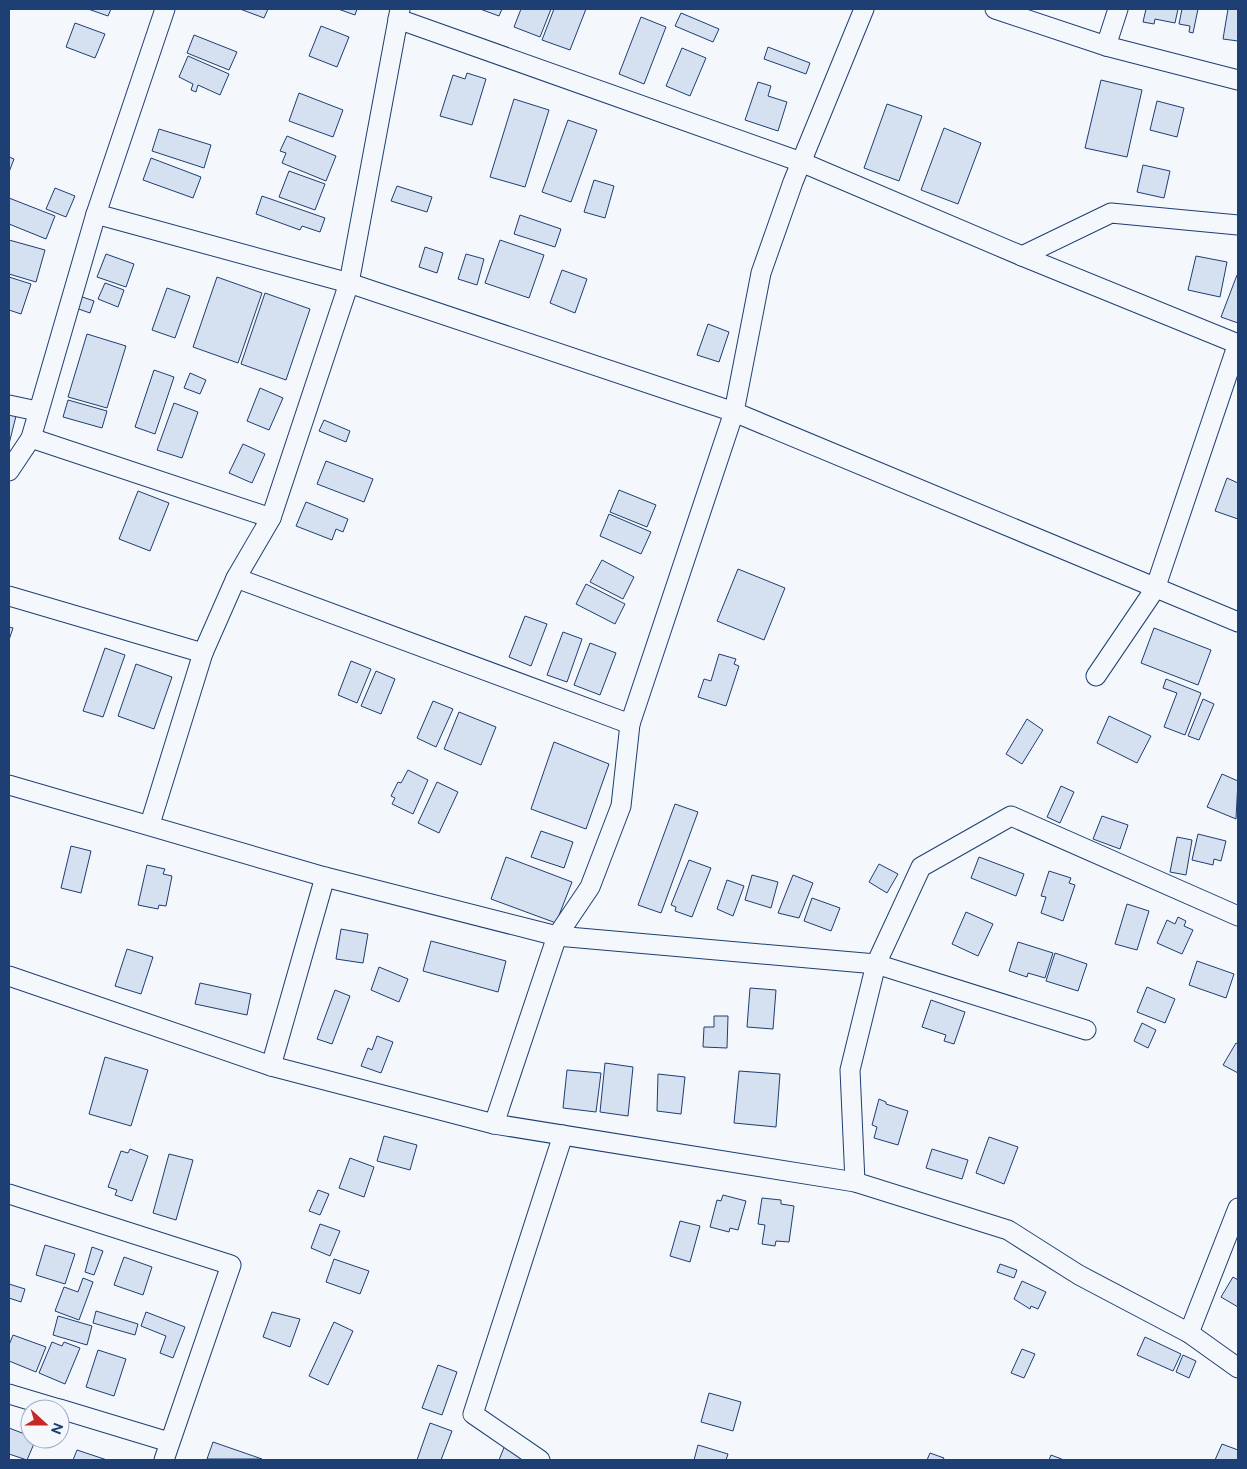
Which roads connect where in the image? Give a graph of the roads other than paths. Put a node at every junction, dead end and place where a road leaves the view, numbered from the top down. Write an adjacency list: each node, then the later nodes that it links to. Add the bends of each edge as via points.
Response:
1 (165, 9): 9 (street)
2 (864, 9): 8 (street)
3 (996, 9): 6 (street)
4 (1118, 9): 6 (street)
5 (399, 14): 8 (street); 12 (street)
6 (1106, 46): 7 (street)
7 (1238, 80)
8 (801, 162): 11 (street); 16 (street, via 761,273)
9 (96, 214): 12 (street); 15 (street)
10 (1238, 225): 11 (street, via 1111,213)
11 (1022, 256): 13 (street)
12 (349, 283): 16 (street); 19 (street)
13 (1238, 343): 21 (street)
14 (9, 406): 15 (street)
15 (37, 412): 17 (street)
16 (734, 412): 21 (street); 26 (street)
17 (31, 438): 18 (street); 19 (street)
18 (9, 471)
19 (272, 518): 20 (street)
20 (236, 578): 24 (street); 26 (street)
21 (1156, 589): 23 (street); 25 (street)
22 (9, 596): 24 (street)
23 (1238, 622)
24 (203, 654): 28 (street)
25 (1096, 676)
26 (630, 724): 31 (street, via 621,806 590,887)
27 (9, 785): 28 (street)
28 (150, 824): 29 (street)
29 (325, 877): 31 (street); 35 (street)
30 (1238, 916): 32 (street, via 1011,816 922,867)
31 (557, 936): 32 (street); 36 (street)
32 (876, 964): 34 (street); 38 (street, via 850,1070)
33 (9, 976): 35 (street)
34 (1086, 1030)
35 (270, 1066): 36 (street)
36 (494, 1124): 37 (street)
37 (563, 1135): 38 (street); 48 (street, via 473,1414)
38 (855, 1182): 41 (street, via 1008,1230 1079,1275)
39 (9, 1194): 46 (street, via 231,1265)
40 (1238, 1208): 41 (street)
41 (1188, 1333): 42 (street)
42 (1238, 1368)
43 (9, 1394): 44 (street)
44 (26, 1399)
45 (70, 1412): 46 (street)
46 (169, 1442): 47 (street)
47 (164, 1460)
48 (540, 1460)

